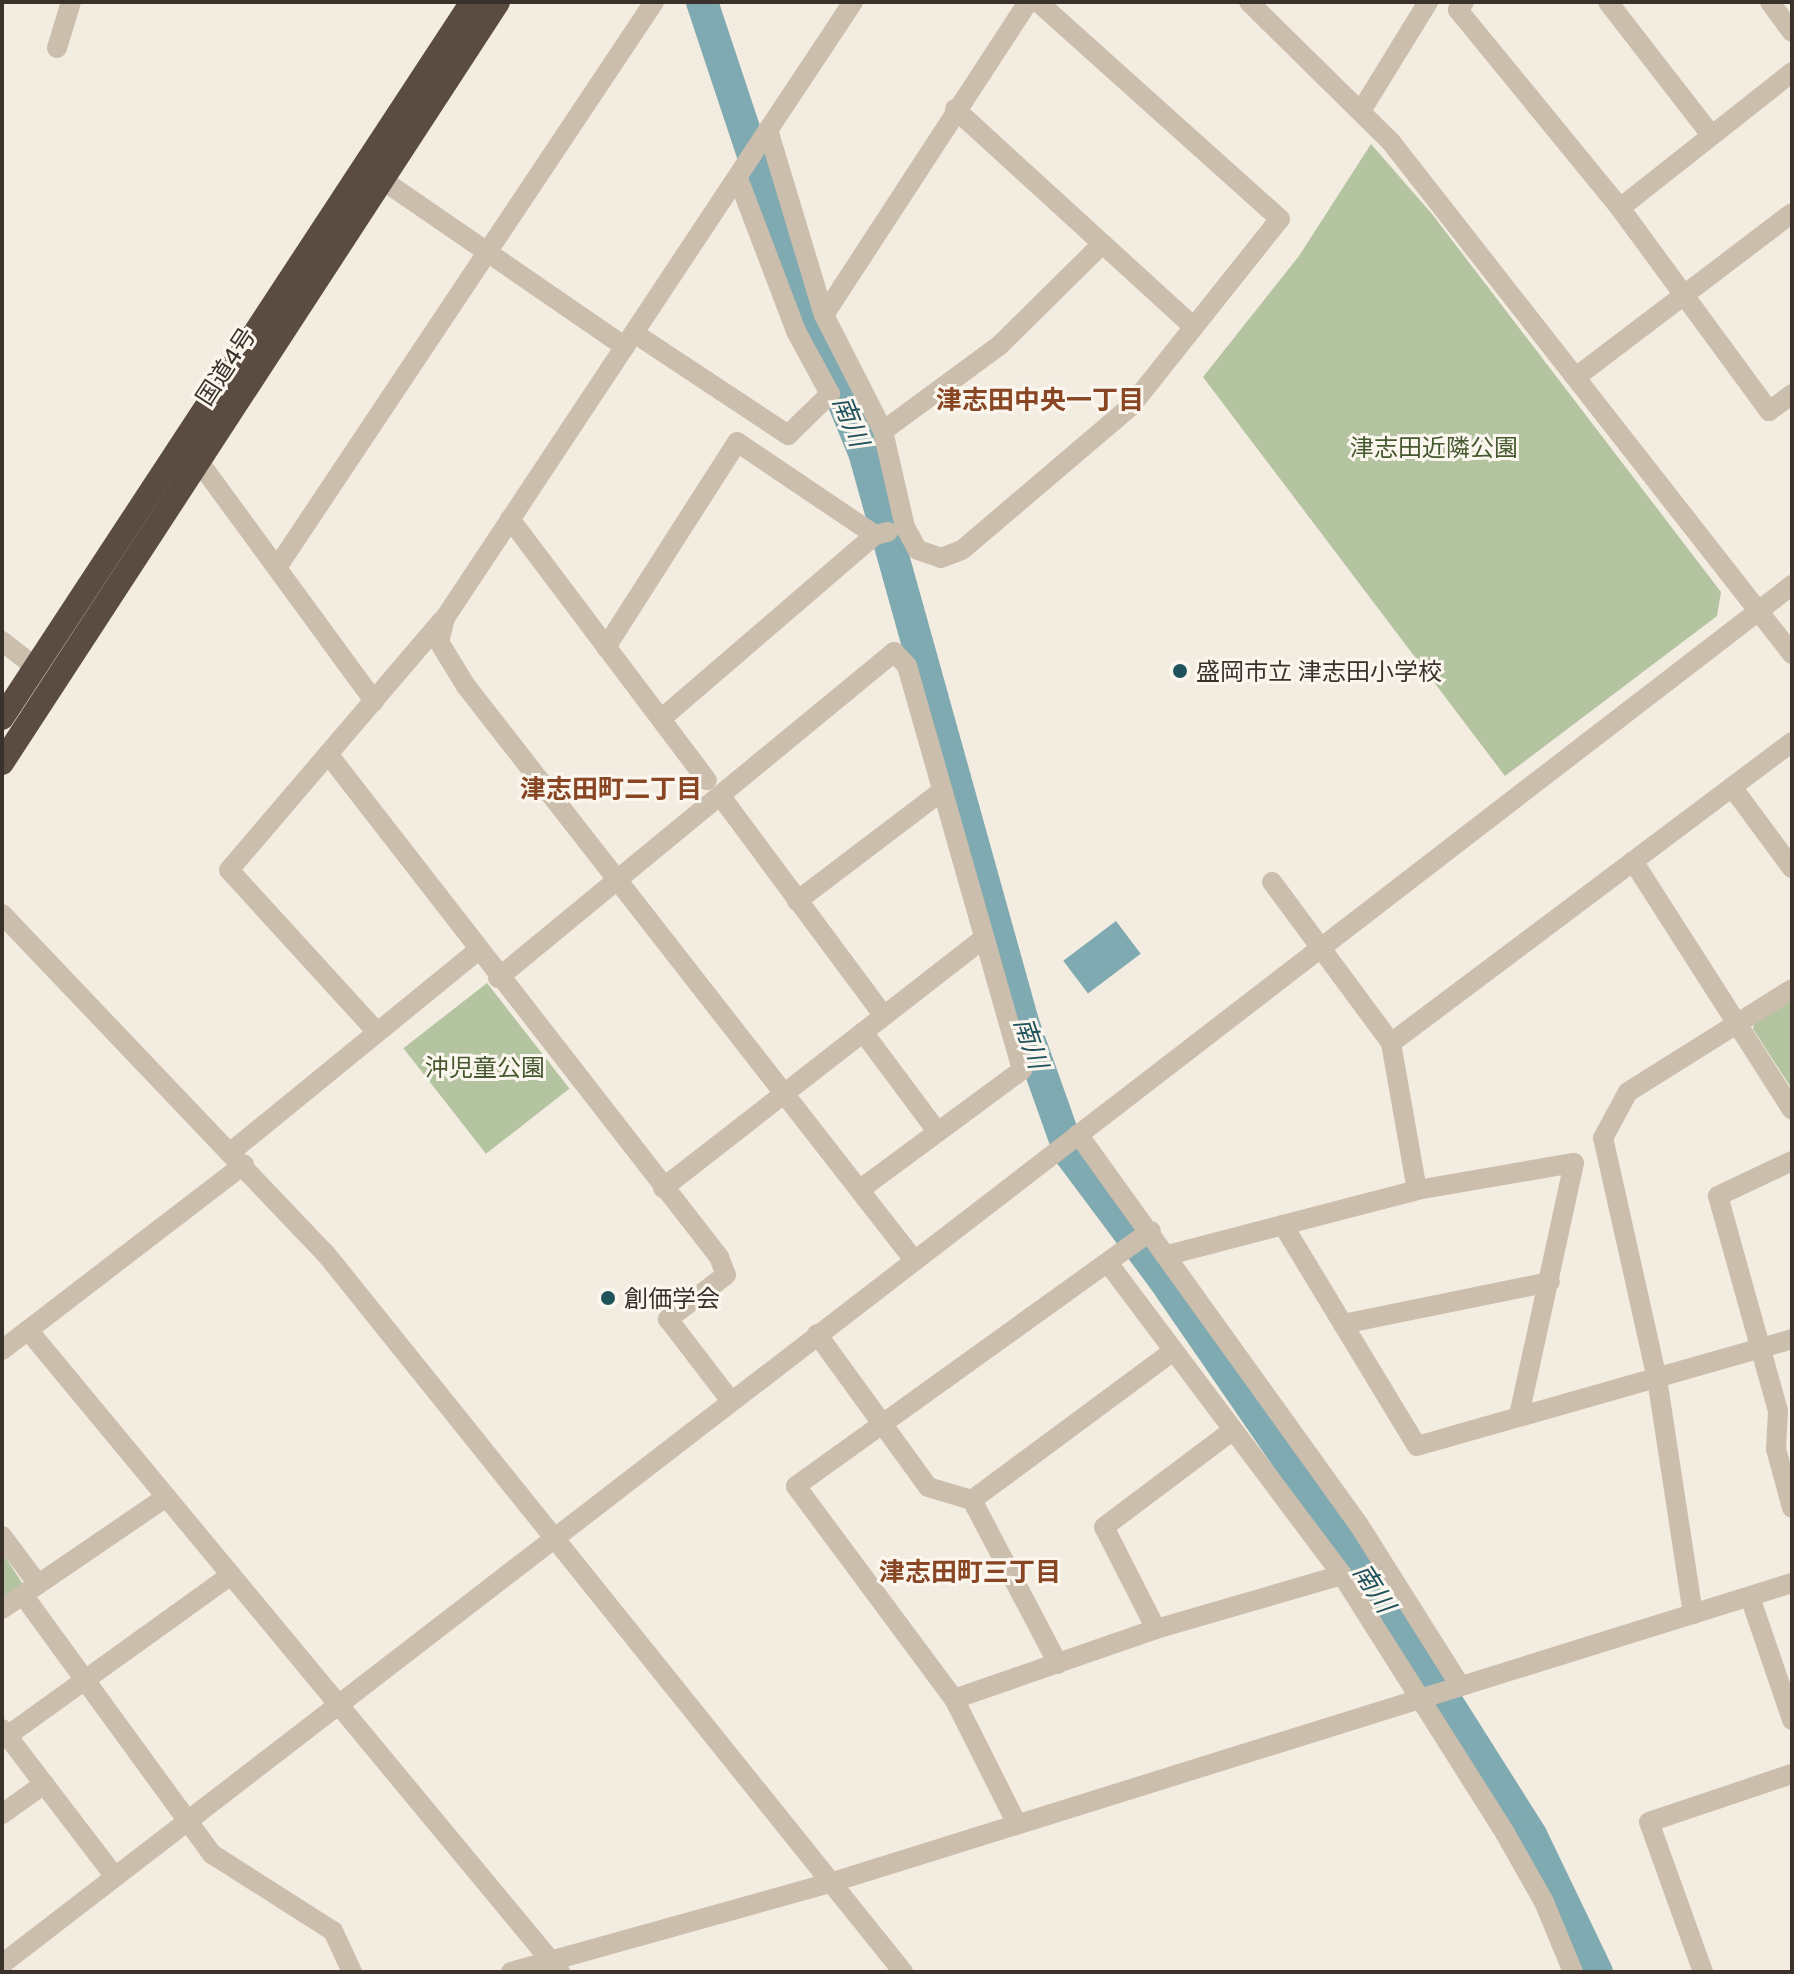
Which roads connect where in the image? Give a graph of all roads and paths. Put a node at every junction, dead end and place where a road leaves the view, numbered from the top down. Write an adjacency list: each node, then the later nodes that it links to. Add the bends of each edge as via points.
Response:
1 (71, 2): 14 (street)
2 (472, 2): 46 (highway, 国道4号)
3 (498, 2): 21 (highway, 国道4号)
4 (654, 2): 25 (street)
5 (853, 2): 18 (street)
6 (1028, 2): 16 (street)
7 (1038, 2): 28 (street, via 1280,219)
8 (1249, 2): 17 (street)
9 (1428, 2): 17 (street)
10 (1464, 2): 22 (street, via 1458,10)
11 (1608, 2): 19 (street)
12 (1770, 2): 13 (street)
13 (1792, 32)
14 (57, 48)
15 (1792, 72): 19 (street)
16 (955, 109): 24 (street); 27 (street)
17 (1361, 111): 30 (street)
18 (768, 130): 20 (street); 27 (street)
19 (1711, 135): 22 (street)
20 (738, 178): 29 (street); 33 (street, via 796,331 830,394)
21 (381, 179): 25 (street); 35 (highway, 国道4号)
22 (1620, 208): 26 (street)
23 (1792, 213): 26 (street)
24 (1102, 244): 28 (street); 32 (street, via 1000,345)
25 (487, 252): 29 (street); 39 (street)
26 (1682, 297): 30 (street); 31 (street, via 1769,411)
27 (824, 315): 32 (street)
28 (1194, 327): 37 (street, via 1131,406 962,550 941,558 918,550)
29 (629, 340): 33 (street); 36 (street)
30 (1576, 377): 41 (street)
31 (1792, 394)
32 (883, 431): 37 (street)
33 (788, 435): 34 (street)
34 (760, 457): 38 (street); 44 (street, via 737,442)
35 (197, 459): 39 (street); 52 (highway, 国道4号)
36 (510, 519): 42 (street); 44 (street)
37 (903, 527): 38 (street)
38 (878, 534): 49 (street)
39 (278, 566): 47 (street)
40 (1792, 585): 41 (street)
41 (1759, 609): 45 (street); 64 (street)
42 (445, 618): 47 (street); 59 (street, via 439,642 466,686)
43 (2, 641): 46 (street)
44 (606, 647): 49 (street)
45 (1792, 654)
46 (35, 667): 48 (highway, 国道4号)
47 (374, 701): 51 (street)
48 (2, 718)
49 (661, 719): 53 (street)
50 (1792, 742): 54 (street)
51 (328, 754): 65 (street); 70 (street, via 229,870)
52 (2, 763)
53 (707, 780)
54 (1732, 787): 57 (street); 58 (street)
55 (942, 791): 56 (street, via 907,666 894,652); 61 (street); 63 (street)
56 (722, 798): 59 (street); 61 (street)
57 (1633, 861): 69 (street); 72 (street)
58 (1792, 868)
59 (619, 881): 66 (street); 73 (street)
60 (1272, 882): 64 (street)
61 (797, 901): 68 (street)
62 (2, 914): 77 (street)
63 (984, 938): 68 (street); 75 (street, via 1022,1070)
64 (1320, 948): 72 (street); 76 (street)
65 (477, 951): 66 (street); 70 (street)
66 (498, 978): 79 (street)
67 (1792, 989): 69 (street)
68 (883, 1015): 71 (street)
69 (1739, 1024): 74 (street); 95 (street, via 1628,1092 1603,1138)
70 (377, 1032): 77 (street)
71 (863, 1032): 73 (street); 75 (street)
72 (1391, 1043): 81 (street)
73 (783, 1093): 79 (street); 80 (street)
74 (1792, 1110)
75 (936, 1130): 80 (street)
76 (1078, 1134): 83 (street); 85 (street)
77 (238, 1158): 89 (street); 104 (street, via 326,1254)
78 (1792, 1161): 92 (street, via 1718,1196)
79 (663, 1188): 96 (street, via 719,1257 726,1275 668,1319)
80 (859, 1190): 85 (street)
81 (1417, 1190): 82 (street); 87 (street, via 1574,1163)
82 (1283, 1225): 84 (street); 88 (street)
83 (1151, 1231): 84 (street); 86 (street)
84 (1168, 1255): 115 (street, via 1359,1525)
85 (914, 1260): 90 (street)
86 (1108, 1263): 94 (street); 98 (street)
87 (1550, 1282): 88 (street); 97 (street)
88 (1343, 1324): 97 (street, via 1417,1446)
89 (28, 1330): 93 (street); 100 (street)
90 (817, 1334): 96 (street); 98 (street)
91 (1792, 1339): 92 (street)
92 (1759, 1347): 95 (street); 102 (street, via 1778,1411 1776,1449)
93 (2, 1350)
94 (1173, 1351): 99 (street); 101 (street)
95 (1657, 1379): 97 (street); 111 (street)
96 (731, 1401): 104 (street)
97 (1519, 1415)
98 (881, 1422): 101 (street, via 928,1487); 117 (street, via 796,1486)
99 (1233, 1430): 106 (street); 112 (street, via 1104,1527)
100 (166, 1497): 105 (street); 108 (street)
101 (972, 1500): 113 (street)
102 (1792, 1508)
103 (2, 1536): 108 (street)
104 (558, 1538): 118 (street); 127 (street)
105 (231, 1575): 114 (street); 118 (street)
106 (1342, 1575): 112 (street); 116 (street)
107 (1792, 1583): 109 (street)
108 (30, 1590): 110 (street); 114 (street)
109 (1750, 1597): 111 (street); 119 (street)
110 (2, 1609)
111 (1693, 1614): 115 (street)
112 (1156, 1629): 113 (street)
113 (1058, 1664): 117 (street)
114 (86, 1683): 120 (street); 124 (street)
115 (1459, 1684): 116 (street)
116 (1416, 1697): 125 (street); 133 (street, via 1537,1888)
117 (954, 1699): 125 (street)
118 (339, 1706): 124 (street); 129 (street)
119 (1792, 1720)
120 (4, 1732): 122 (street)
121 (1792, 1774): 134 (street, via 1649,1822)
122 (44, 1784): 123 (street); 126 (street)
123 (2, 1814)
124 (186, 1823): 126 (street); 130 (street, via 212,1854 333,1931)
125 (1017, 1824): 127 (street)
126 (115, 1877): 128 (street)
127 (833, 1882): 129 (street); 132 (street)
128 (2, 1964)
129 (556, 1966): 131 (street)
130 (352, 1972)
131 (511, 1972)
132 (903, 1972)
133 (1573, 1972)
134 (1703, 1972)

